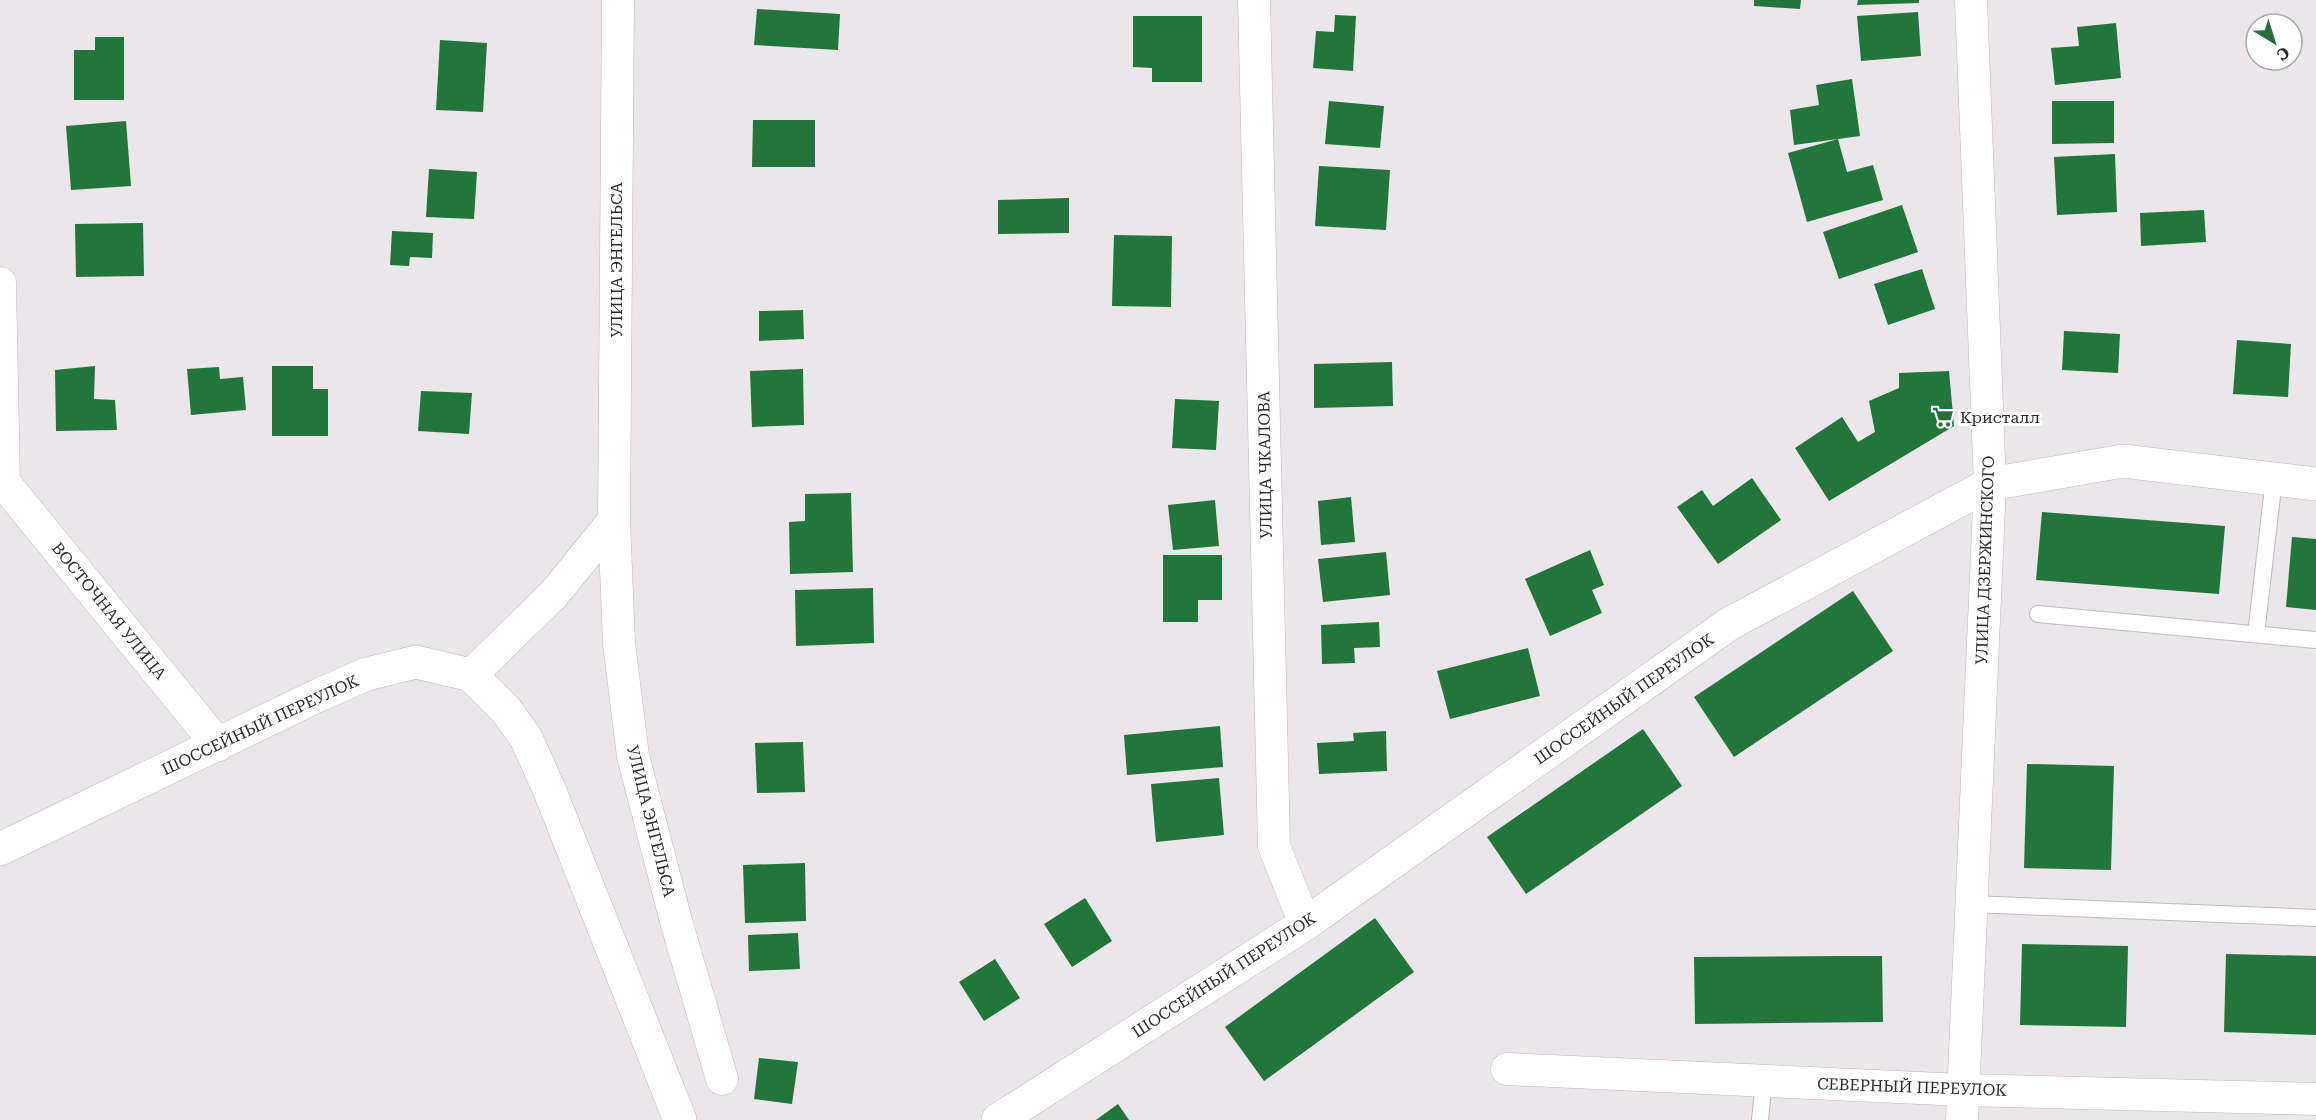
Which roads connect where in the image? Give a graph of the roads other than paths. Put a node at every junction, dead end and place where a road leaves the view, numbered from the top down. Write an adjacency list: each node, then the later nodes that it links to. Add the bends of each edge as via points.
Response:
1 (618, 0): 9 (street, УЛИЦА ЭНГЕЛЬСА)
2 (1254, 0): 18 (street, УЛИЦА ЧКАЛОВА, via 1274,846)
3 (1971, 0): 7 (street, УЛИЦА ДЗЕРЖИНСКОГО)
4 (0, 283): 6 (street)
5 (2274, 479): 7 (main road, ШОССЕЙНЫЙ ПЕРЕУЛОК, via 2123,460); 8 (main road, ШОССЕЙНЫЙ ПЕРЕУЛОК); 11 (lane)
6 (2, 481): 14 (main road, ВОСТОЧНАЯ УЛИЦА)
7 (1990, 484): 16 (street, УЛИЦА ДЗЕРЖИНСКОГО); 18 (main road, ШОССЕЙНЫЙ ПЕРЕУЛОК, via 1729,624)
8 (2316, 484)
9 (615, 520): 13 (street, via 554,594); 20 (street, УЛИЦА ЭНГЕЛЬСА, via 619,643 633,756)
10 (2038, 614): 11 (lane)
11 (2256, 634): 12 (lane)
12 (2316, 640)
13 (471, 675): 14 (main road, ШОССЕЙНЫЙ ПЕРЕУЛОК, via 416,663 367,674); 24 (main road, via 506,710 526,738)
14 (218, 745): 15 (main road, ШОССЕЙНЫЙ ПЕРЕУЛОК)
15 (0, 849)
16 (1971, 904): 17 (lane); 23 (street, УЛИЦА ДЗЕРЖИНСКОГО)
17 (2316, 918)
18 (1305, 924): 25 (main road, ШОССЕЙНЫЙ ПЕРЕУЛОК)
19 (1507, 1069): 21 (street, СЕВЕРНЫЙ ПЕРЕУЛОК)
20 (722, 1079)
21 (1764, 1081): 23 (street, СЕВЕРНЫЙ ПЕРЕУЛОК); 26 (lane)
22 (2316, 1099): 23 (street, СЕВЕРНЫЙ ПЕРЕУЛОК)
23 (1962, 1105)
24 (680, 1120)
25 (998, 1120)
26 (1760, 1120)

